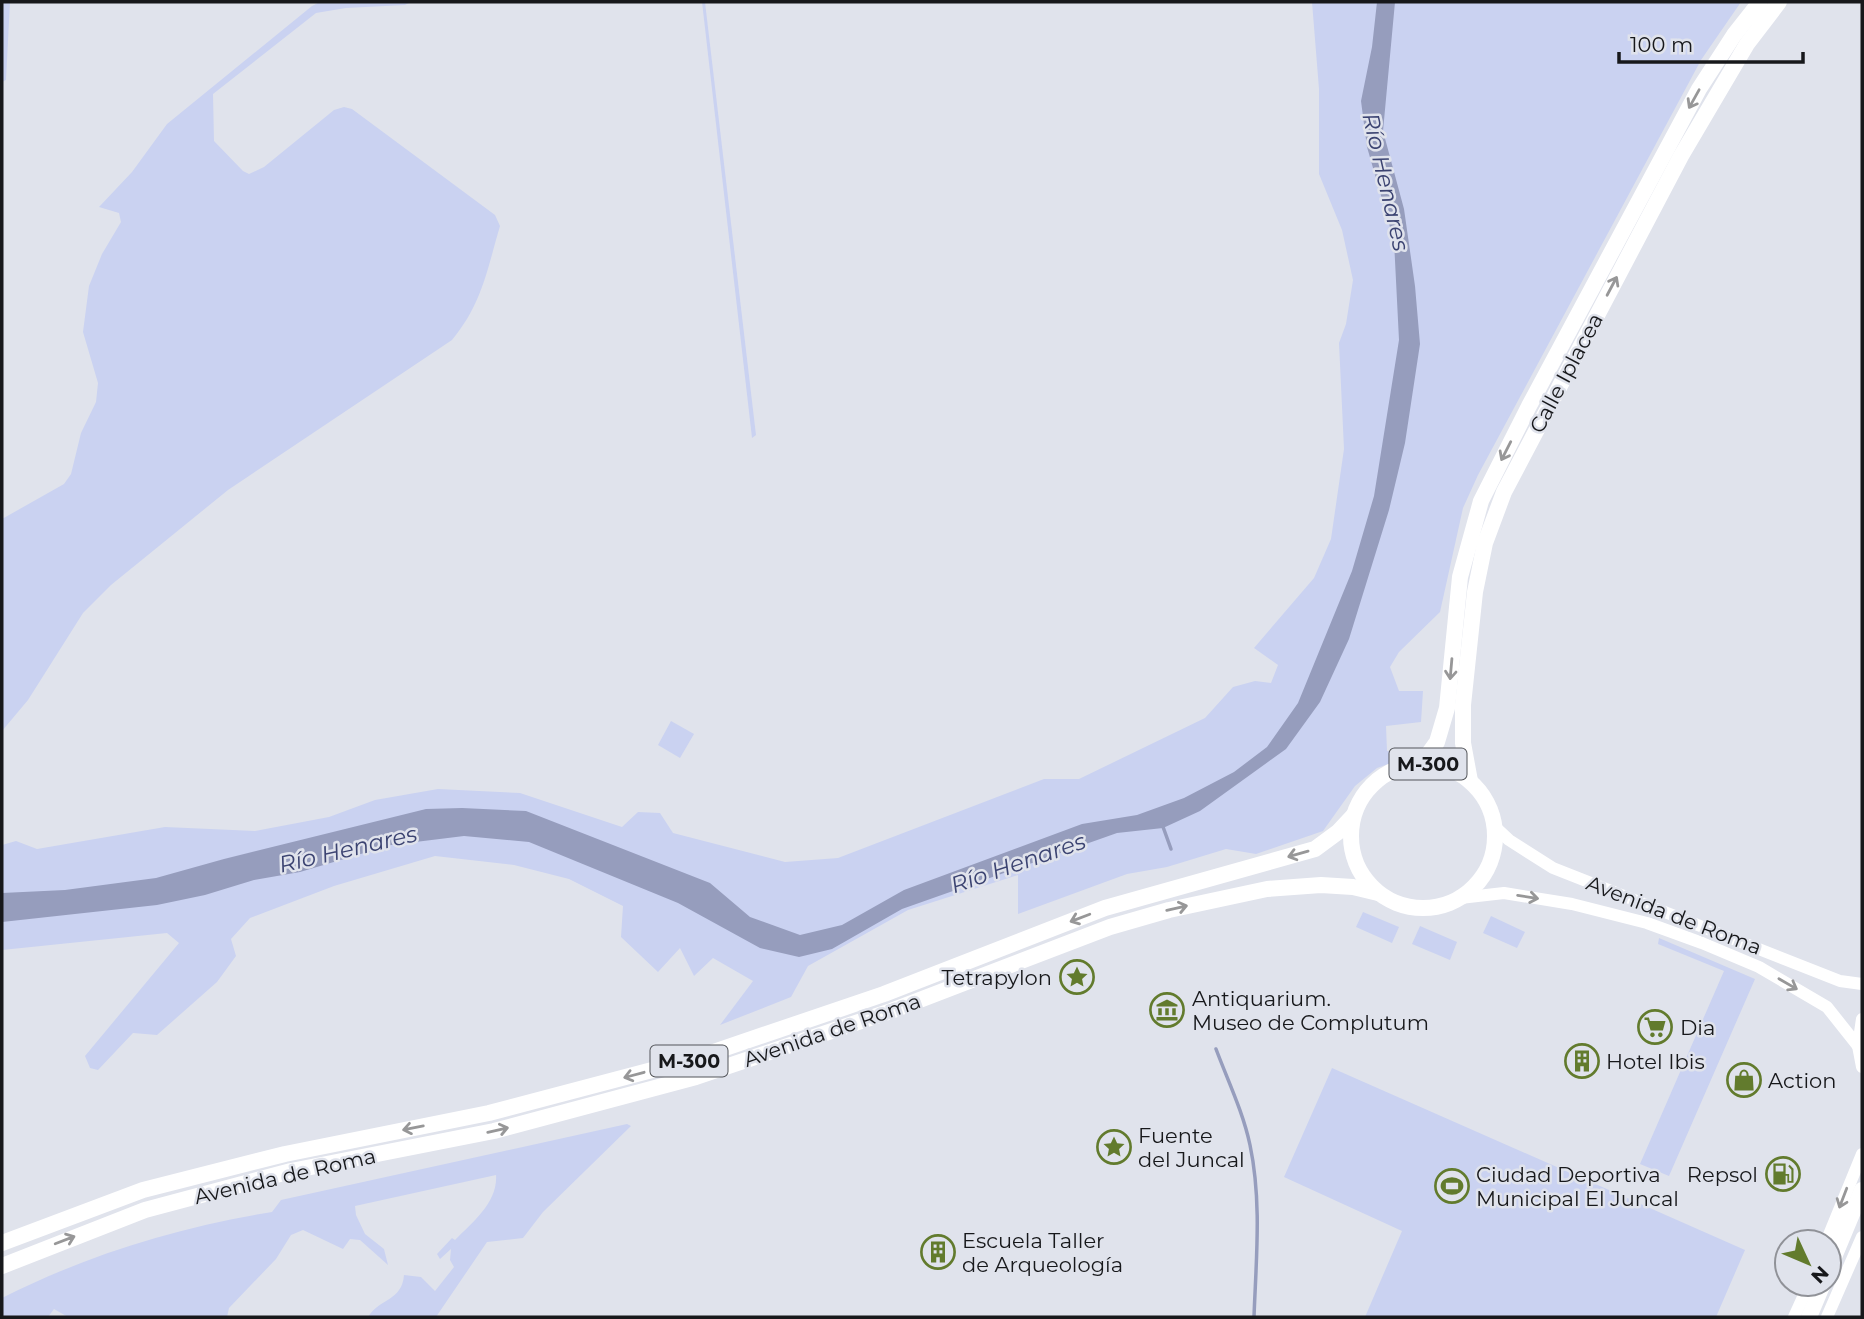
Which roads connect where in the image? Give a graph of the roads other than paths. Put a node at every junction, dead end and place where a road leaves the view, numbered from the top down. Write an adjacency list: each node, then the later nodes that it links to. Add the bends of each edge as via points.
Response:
1 (1760, 2): 3 (main road, Calle Iplacea, one-way to 3, via 1693,101 1481,501 1460,577 1447,708 1437,742)
2 (1779, 2): 4 (main road, Calle Iplacea, one-way to 2, via 1463,705 1475,592 1485,542 1504,492 1688,144 1747,44)
3 (1422, 763): 4 (main road, M-300, via 1456,771); 5 (main road, M-300, via 1399,767 1379,778 1363,795)
4 (1470, 781): 6 (main road, M-300, via 1487,802)
5 (1353, 816): 7 (main road, via 1351,845 1360,872); 18 (main road, Avenida de Roma / M-300, one-way to 18, via 1315,849 1105,908 884,993 691,1060 489,1113 285,1154 143,1190)
6 (1495, 827): 8 (main road, via 1493,854 1480,879); 9 (street, Avenida de Roma / M-300, via 1553,868 1840,981)
7 (1378, 893): 8 (main road, M-300, via 1397,904 1418,908); 19 (main road, Avenida de Roma / M-300, one-way to 7, via 145,1210 198,1195 290,1171 494,1131 696,1077 891,1011 1110,927 1169,910 1267,889 1321,885)
8 (1460, 898): 11 (street, Avenida de Roma / M-300, one-way to 11, via 1504,893 1572,904 1702,943 1759,967 1827,1007)
9 (1862, 984)
10 (1862, 1019): 11 (street, M-300)
11 (1858, 1046): 12 (street, M-300)
12 (1862, 1067)
13 (1862, 1154): 15 (street, one-way to 15)
14 (1862, 1190): 16 (main road)
15 (1832, 1228)
16 (1843, 1235)
17 (1862, 1237): 24 (street)
18 (2, 1243)
19 (2, 1266)
20 (1802, 1298): 22 (street)
21 (1817, 1298): 23 (main road)
22 (1794, 1317)
23 (1809, 1317)
24 (1827, 1317)

